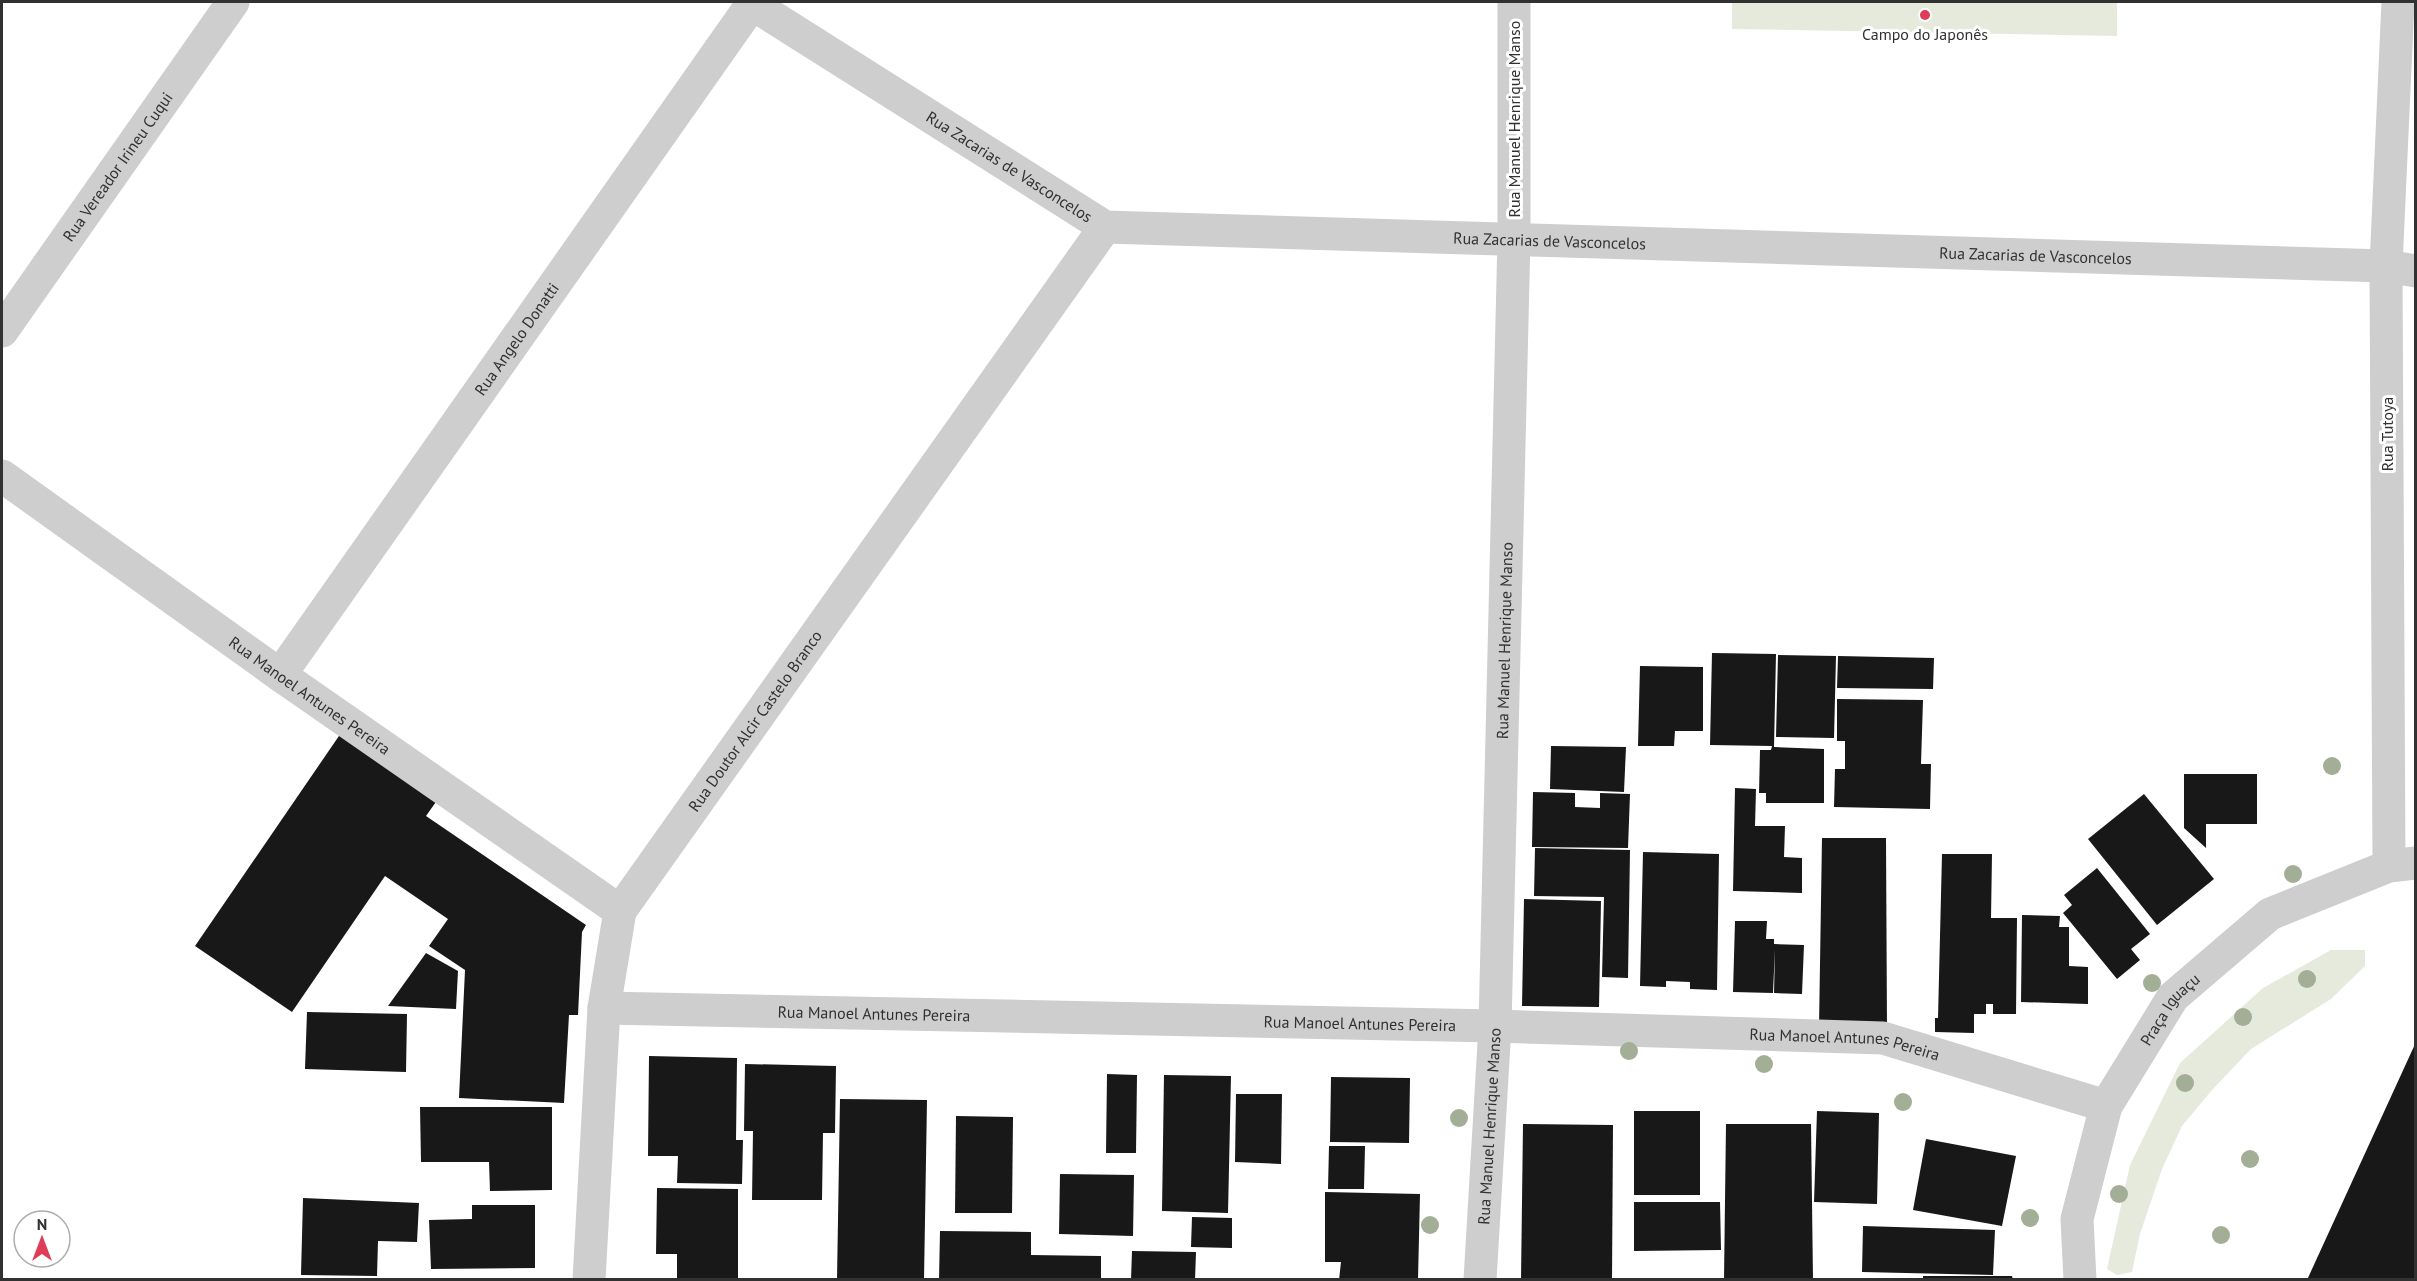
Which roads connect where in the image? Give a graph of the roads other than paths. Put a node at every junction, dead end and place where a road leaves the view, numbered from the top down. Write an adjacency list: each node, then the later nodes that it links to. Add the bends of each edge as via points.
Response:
1 (233, 2): 8 (street, Rua Vereador Irineu Cuqui)
2 (1514, 2): 6 (street, Rua Manuel Henrique Manso)
3 (2398, 2): 7 (street, Rua Tutoya)
4 (750, 3): 5 (street, Rua Zacarias de Vasconcelos); 10 (street, Rua Angelo Donatti)
5 (1105, 227): 6 (street, Rua Zacarias de Vasconcelos); 12 (street, Rua Doutor Alcir Castelo Branco)
6 (1514, 238): 7 (street, Rua Zacarias de Vasconcelos); 14 (street, Rua Manuel Henrique Manso)
7 (2401, 268): 11 (street, Rua Tutoya)
8 (2, 331)
9 (2, 476): 10 (street, Rua Manoel Antunes Pereira)
10 (280, 675): 12 (street, Rua Manoel Antunes Pereira)
11 (2402, 865): 15 (street, Praça Iguaçu, via 2270,914 2173,997)
12 (620, 911): 13 (street, Rua Doutor Alcir Castelo Branco)
13 (604, 1008): 14 (street, Rua Manoel Antunes Pereira); 16 (street, Rua Doutor Alcir Castelo Branco)
14 (1495, 1026): 15 (street, Rua Manoel Antunes Pereira, via 1883,1038); 17 (street, Rua Manuel Henrique Manso)
15 (2106, 1106): 18 (street, Praça Iguaçu, via 2077,1219)
16 (589, 1280)
17 (1480, 1280)
18 (2080, 1280)

